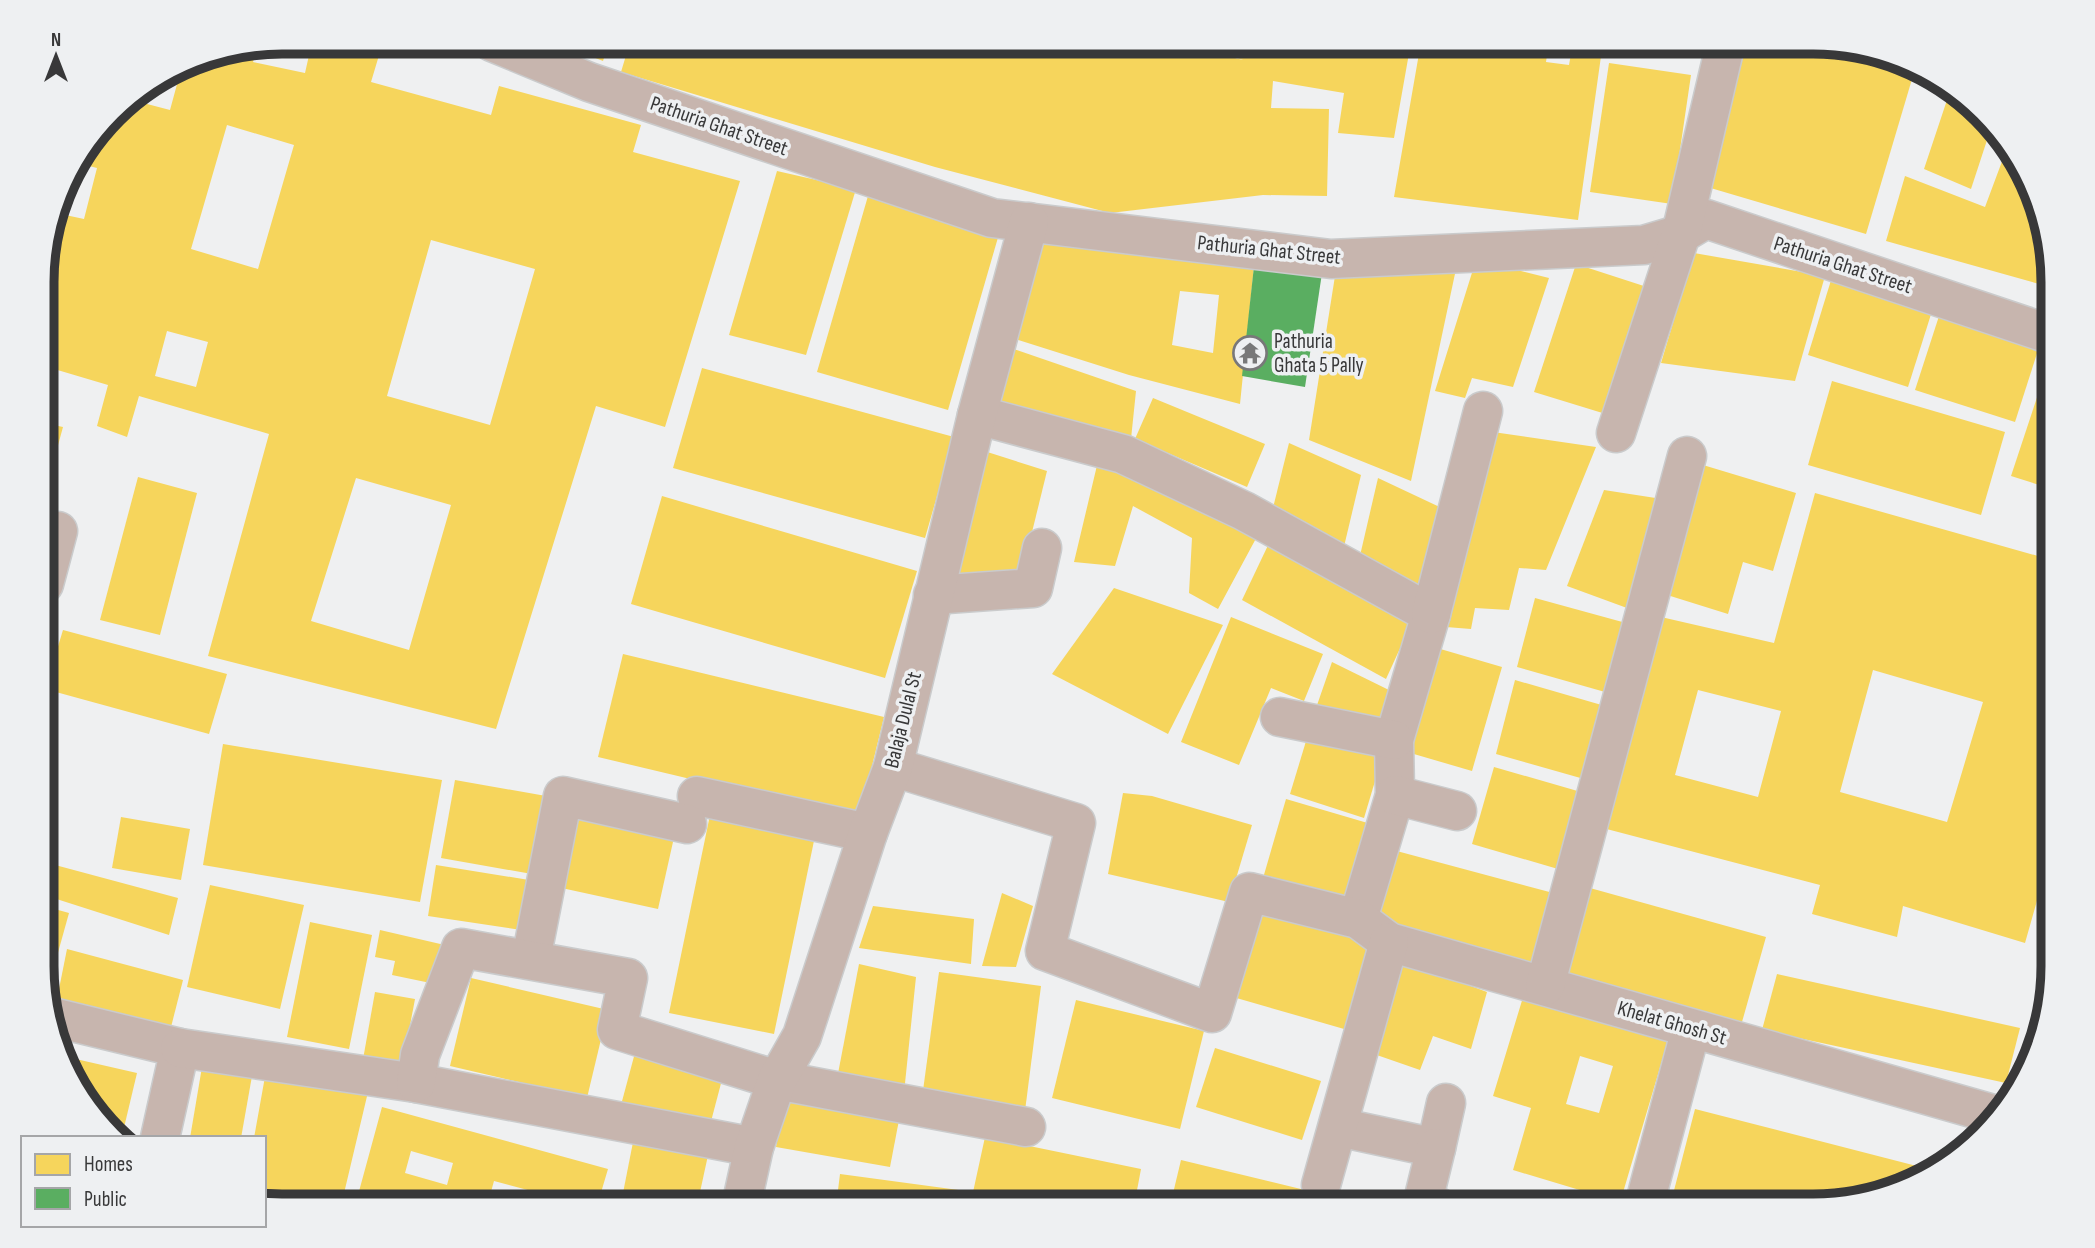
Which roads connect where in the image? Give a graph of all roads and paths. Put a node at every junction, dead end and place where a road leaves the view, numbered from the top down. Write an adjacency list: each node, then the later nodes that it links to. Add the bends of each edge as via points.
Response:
1 (521, 54): 3 (street, Pathuria Ghat Street, via 589,82 992,218)
2 (1723, 54): 4 (street)
3 (1029, 222): 4 (street, Pathuria Ghat Street, via 1331,259 1644,245); 7 (street, Balaja Dulal St)
4 (1681, 234): 5 (street, Pathuria Ghat Street, via 1706,219); 8 (street)
5 (2040, 331)
6 (1483, 411): 14 (street)
7 (977, 415): 13 (street, Balaja Dulal St); 14 (street, via 1123,454 1244,511)
8 (1616, 433)
9 (1687, 456): 24 (street)
10 (58, 531): 11 (street)
11 (54, 546)
12 (1042, 548): 13 (street, via 1033,588)
13 (933, 595): 17 (street, Balaja Dulal St)
14 (1431, 614): 16 (street)
15 (1280, 718): 16 (street)
16 (1394, 740): 18 (street)
17 (893, 767): 20 (street, Balaja Dulal St); 21 (street, via 1076,823 1045,951 1212,1013 1249,892)
18 (1395, 795): 19 (street); 21 (street)
19 (1457, 811)
20 (868, 833): 23 (street, via 563,796); 28 (street, Balaja Dulal St, via 802,1036)
21 (1358, 919): 22 (street, Khelat Ghosh St)
22 (1389, 942): 24 (street, Khelat Ghosh St); 33 (street)
23 (531, 959): 28 (street, via 628,978 617,1030); 29 (street, via 461,948 420,1055)
24 (1545, 986): 26 (street, Khelat Ghosh St)
25 (61, 1019): 27 (street)
26 (1691, 1029): 31 (street, Khelat Ghosh St); 39 (street)
27 (180, 1048): 29 (street); 34 (street)
28 (776, 1080): 32 (street); 35 (street, Balaja Dulal St)
29 (416, 1083): 35 (street)
30 (1446, 1103): 36 (street)
31 (1987, 1112)
32 (1026, 1127)
33 (1338, 1127): 36 (street); 37 (street)
34 (160, 1136)
35 (754, 1147): 40 (street, Balaja Dulal St)
36 (1436, 1148): 38 (street)
37 (1321, 1185)
38 (1425, 1193)
39 (1647, 1193)
40 (744, 1194)

